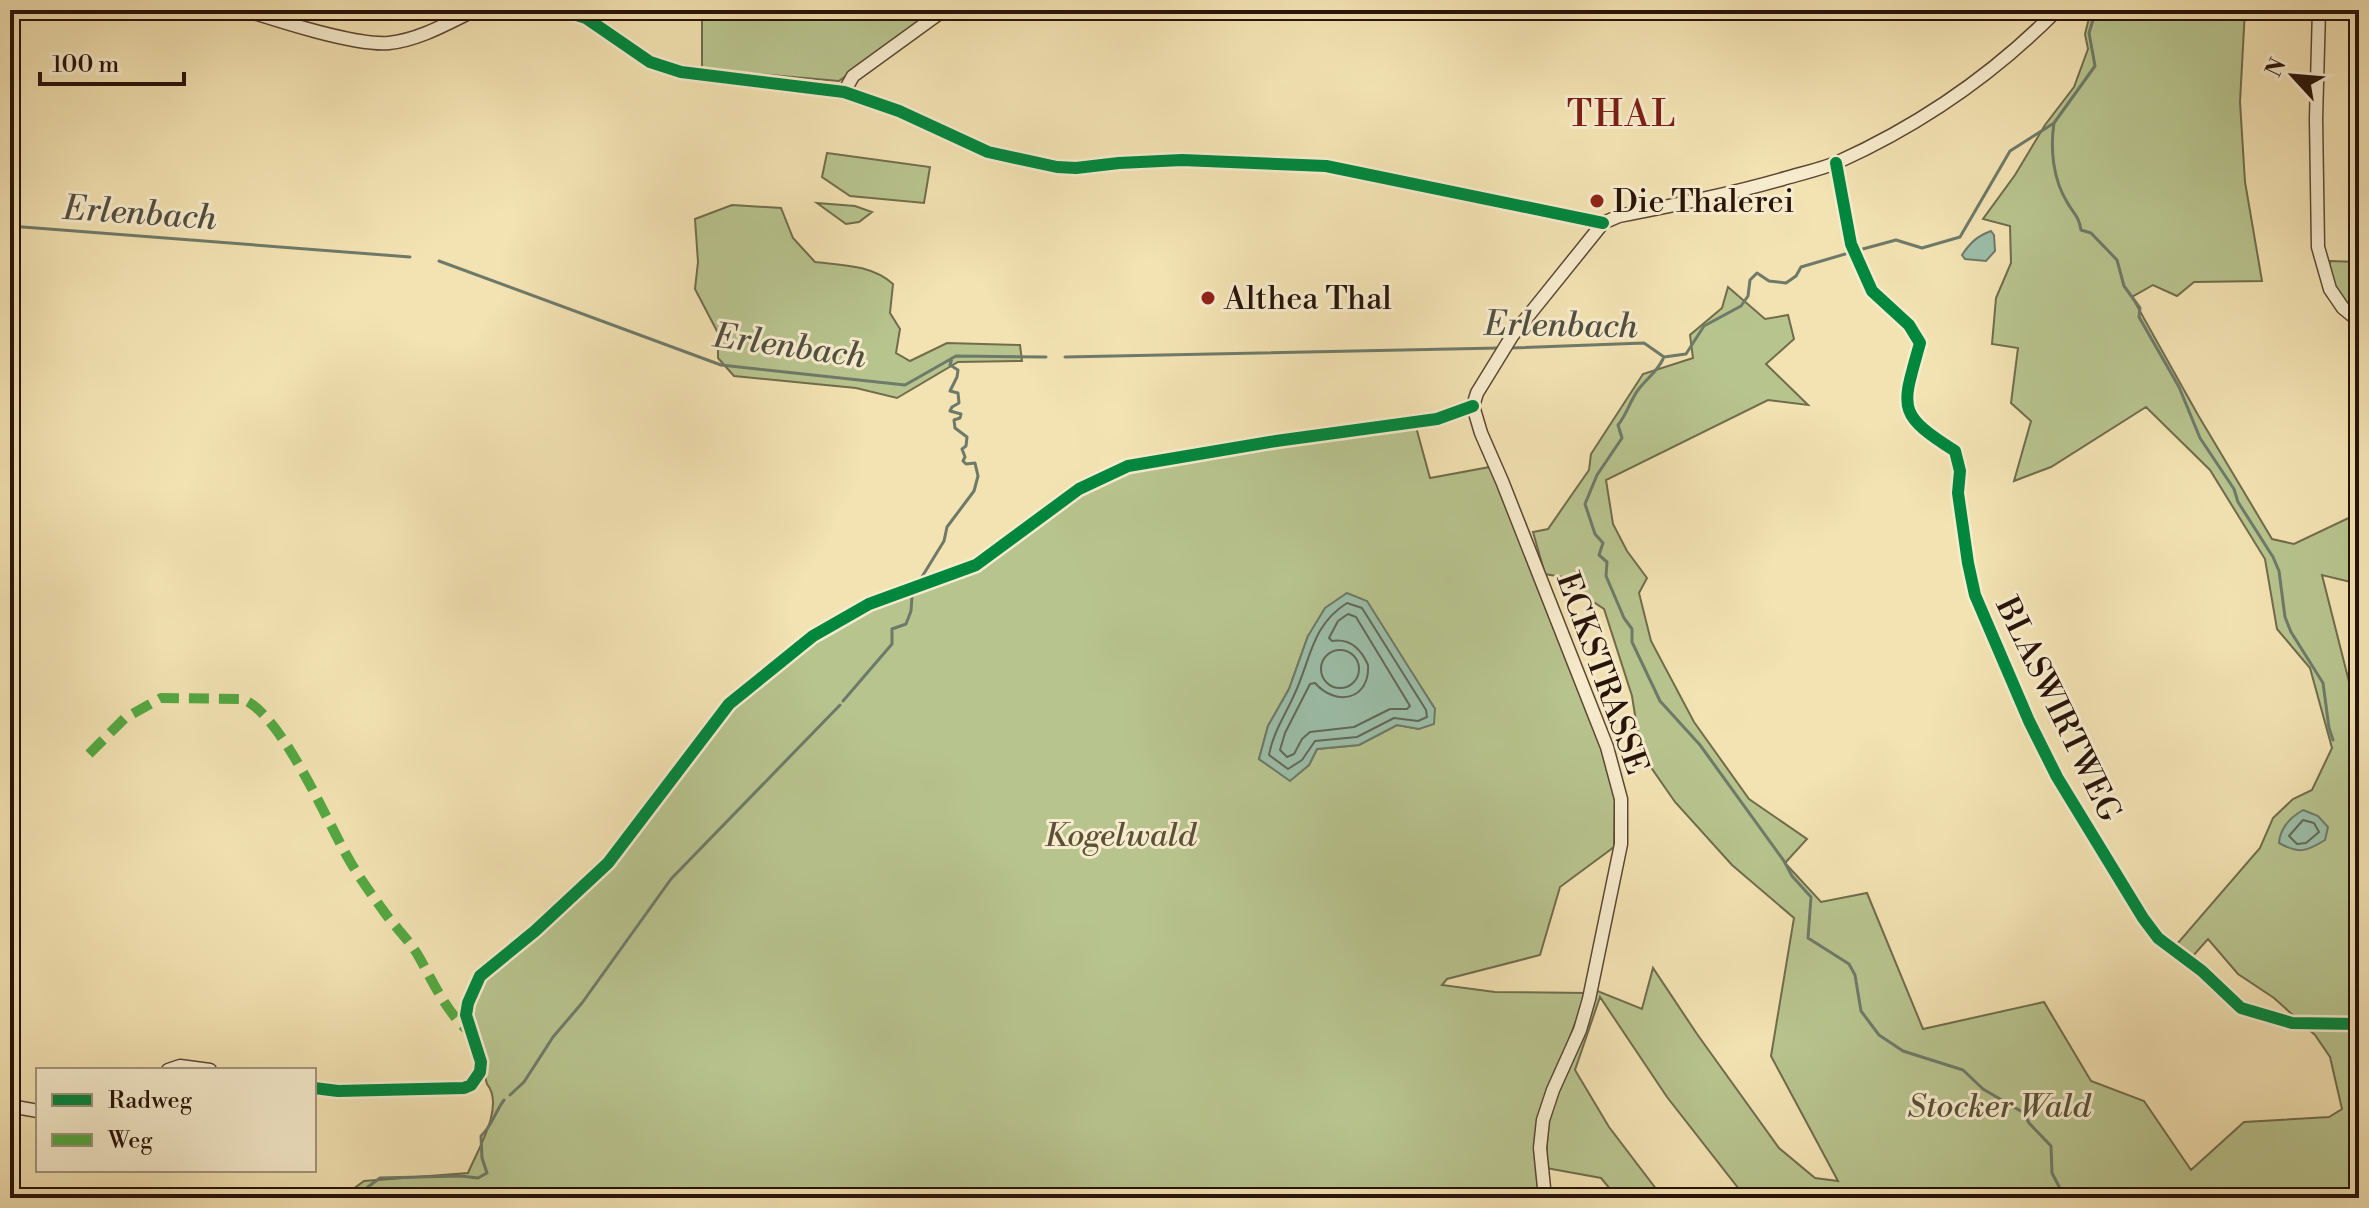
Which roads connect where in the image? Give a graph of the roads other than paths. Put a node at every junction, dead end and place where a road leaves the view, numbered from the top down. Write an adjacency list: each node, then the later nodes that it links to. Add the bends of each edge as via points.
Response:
1 (245, 10): 2 (street, via 388,43 413,38)
2 (475, 10)
3 (560, 10): 7 (street, via 586,18 640,56 681,72)
4 (944, 10): 7 (street, via 853,76)
5 (2057, 10): 8 (street, via 1948,102)
6 (2319, 10): 10 (street, via 2318,247 2330,289)
7 (844, 92): 9 (street, via 988,152 1057,167 1182,160 1326,166)
8 (1836, 163): 9 (street); 12 (street, BLASWIRTWEG, via 1856,257 1872,291 1909,325 1920,343 1907,389 1908,412 1922,430 1955,451 1975,595 2057,777 2158,938 2241,1008 2292,1023)
9 (1603, 223): 11 (street, via 1509,342)
10 (2359, 321)
11 (1473, 406): 15 (street, via 1437,419 1128,466 1079,489 976,565 838,620 729,704 608,863 480,976 466,1015 481,1062 471,1085); 18 (street, ECKSTRASSE, via 1607,747 1621,799 1621,844 1589,999 1543,1120)
12 (2359, 1024)
13 (174, 1068): 14 (street)
14 (195, 1068)
15 (316, 1088)
16 (10, 1106): 17 (street)
17 (36, 1111)
18 (1545, 1198)

